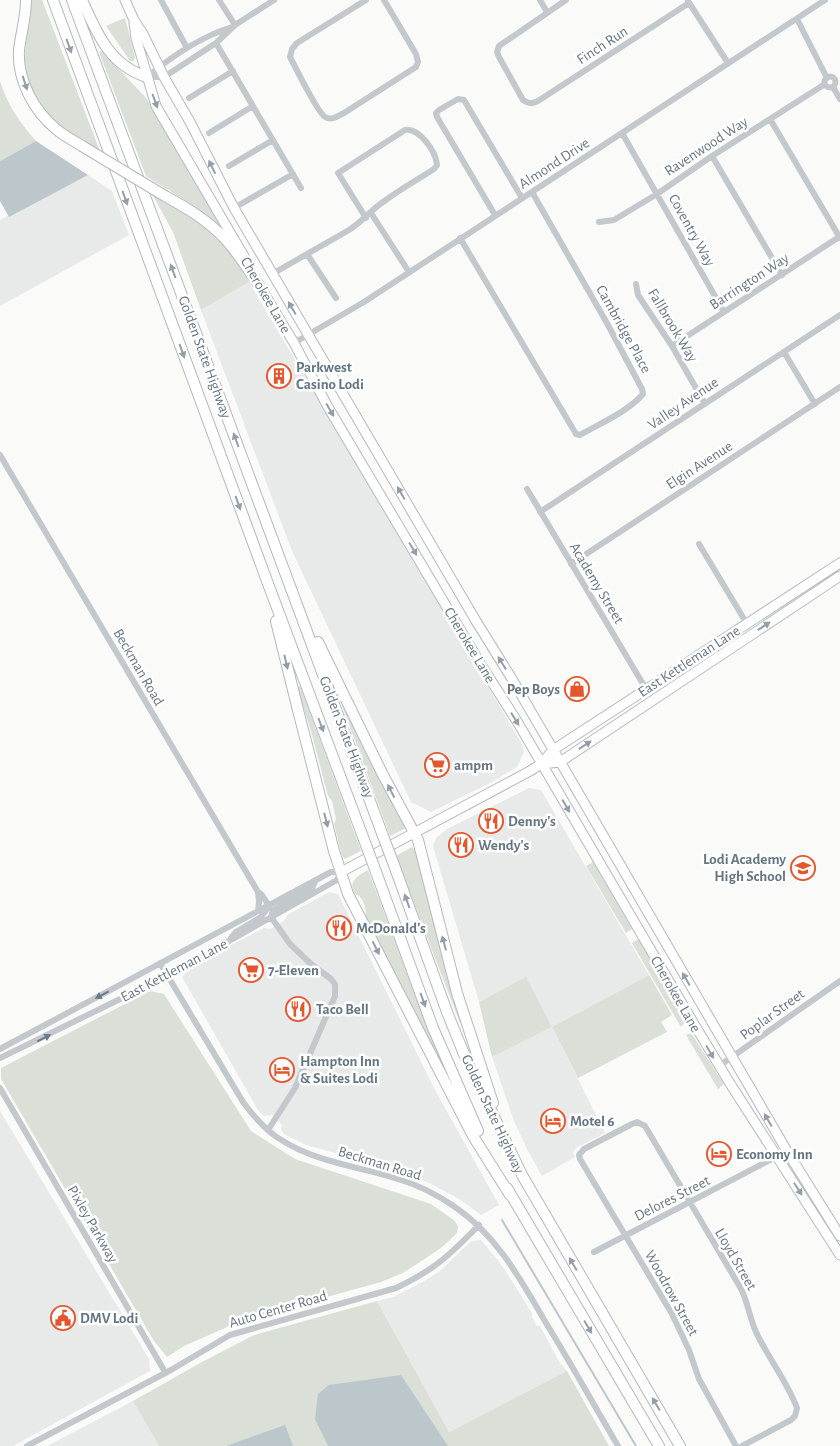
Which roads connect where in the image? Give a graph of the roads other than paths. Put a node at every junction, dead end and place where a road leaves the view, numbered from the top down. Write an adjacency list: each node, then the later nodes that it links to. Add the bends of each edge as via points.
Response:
1 (26, 0): 52 (highway, one-way to 52, bridge, via 20,64 30,98 38,111 51,125 82,146 190,210 216,230)
2 (53, 0): 74 (highway, Golden State Highway, one-way to 74)
3 (72, 0): 71 (highway, Golden State Highway, one-way to 3)
4 (82, 0): 24 (highway, via 114,58 126,69)
5 (125, 0): 17 (main road, Cherokee Lane)
6 (161, 0): 20 (street)
7 (218, 0): 18 (street)
8 (274, 0): 18 (street)
9 (366, 0): 10 (street, via 297,43 290,52 320,111 328,118 344,113 416,67 416,54)
10 (384, 0)
11 (540, 0): 15 (street)
12 (566, 0): 15 (street)
13 (825, 0): 16 (street, Almond Drive)
14 (688, 2): 15 (street, Finch Run, via 531,104 523,100 498,57 499,46); 21 (street)
15 (547, 12)
16 (797, 19): 21 (street, Almond Drive); 26 (street)
17 (134, 20): 22 (main road, Cherokee Lane); 24 (main road, Cherokee Lane)
18 (235, 25): 19 (street); 20 (street, via 211,33)
19 (216, 43): 23 (street); 25 (street)
20 (187, 48): 22 (street)
21 (728, 63): 33 (street, Almond Drive)
22 (159, 67): 24 (street); 25 (main road, Cherokee Lane)
23 (233, 71): 28 (street); 30 (street)
24 (147, 77): 25 (street); 52 (main road, Cherokee Lane, one-way to 52, via 160,116)
25 (164, 77): 42 (main road, Cherokee Lane, one-way to 25)
26 (826, 81): 27 (street, via 829,88); 31 (street, Ravenwood Way)
27 (836, 81): 29 (street)
28 (189, 98)
29 (840, 99)
30 (253, 106): 32 (street); 34 (street)
31 (770, 119): 35 (street, Ravenwood Way); 47 (street)
32 (209, 133)
33 (622, 133): 39 (street, Almond Drive); 40 (street, Coventry Way)
34 (273, 140): 36 (street); 37 (street)
35 (712, 156): 40 (street, Ravenwood Way); 51 (street)
36 (229, 166)
37 (292, 174): 38 (street); 42 (street)
38 (301, 188)
39 (532, 192): 41 (street, Almond Drive); 46 (street, Cambridge Place, via 642,388 643,394 639,399 626,408 580,435 576,434)
40 (657, 194): 45 (street, Ravenwood Way, via 614,220); 55 (street, Coventry Way)
41 (522, 198): 44 (street, Almond Drive); 44 (street, via 464,100 458,99 439,110 436,117)
42 (234, 208): 50 (main road, Cherokee Lane)
43 (368, 215): 43 (street, via 338,173 404,130 415,131 423,138 437,165); 48 (street); 49 (street)
44 (494, 216): 46 (street, Almond Drive)
45 (599, 222)
46 (460, 238): 49 (street, Almond Drive)
47 (840, 238): 51 (street, Barrington Way)
48 (307, 254): 50 (street); 54 (street)
49 (409, 272): 57 (street, Almond Drive)
50 (272, 274): 57 (main road, Cherokee Lane, one-way to 50)
51 (782, 275): 55 (street, Barrington Way)
52 (258, 284): 58 (main road, Cherokee Lane)
53 (636, 284): 59 (street, Fallbrook Way, via 638,294)
54 (336, 298)
55 (724, 312): 59 (street, Barrington Way)
56 (840, 315): 60 (street, Valley Avenue)
57 (308, 335): 58 (street, Almond Drive); 70 (main road, Cherokee Lane, one-way to 57)
58 (294, 343): 72 (main road, Cherokee Lane, one-way to 72)
59 (672, 346): 62 (street, Fallbrook Way)
60 (784, 352): 62 (street, Valley Avenue); 63 (street)
61 (840, 387): 63 (street, Elgin Avenue)
62 (705, 404): 66 (street, Valley Avenue)
63 (815, 404): 69 (street, Elgin Avenue)
64 (0, 454): 83 (street, Beckman Road)
65 (527, 489): 66 (street, Academy Street)
66 (540, 512): 69 (street, Academy Street)
67 (699, 544): 75 (street)
68 (840, 562): 75 (main road, East Kettleman Lane)
69 (571, 564): 76 (street, Academy Street)
70 (444, 566): 72 (main road); 77 (main road, Cherokee Lane, one-way to 70)
71 (283, 568): 80 (highway, one-way to 71); 99 (highway, Golden State Highway, one-way to 71, bridge, via 457,1037)
72 (428, 576): 79 (main road, Cherokee Lane, one-way to 79)
73 (840, 576): 78 (main road, East Kettleman Lane, one-way to 73)
74 (267, 581): 81 (highway, one-way to 81); 101 (highway, Golden State Highway, one-way to 101, bridge, via 433,1028)
75 (747, 624): 76 (main road, East Kettleman Lane)
76 (646, 689): 77 (main road, East Kettleman Lane)
77 (553, 750): 78 (main road, Cherokee Lane); 79 (main road, East Kettleman Lane)
78 (560, 762): 79 (main road, East Kettleman Lane); 93 (main road, Cherokee Lane, one-way to 78)
79 (541, 764): 80 (main road, East Kettleman Lane); 94 (main road, Cherokee Lane, one-way to 94)
80 (415, 833): 81 (main road, East Kettleman Lane); 99 (highway, one-way to 80, via 457,994)
81 (341, 872): 82 (street, East Kettleman Lane, via 331,872); 86 (street, East Kettleman Lane, via 337,880); 101 (highway, one-way to 101, via 348,894 473,1136)
82 (316, 881): 84 (street, East Kettleman Lane); 86 (street, via 312,888 273,910)
83 (258, 892): 84 (street, Beckman Road); 85 (street)
84 (268, 906): 85 (street, East Kettleman Lane); 87 (street, via 262,917 236,932)
85 (258, 911): 88 (street, East Kettleman Lane)
86 (271, 917): 87 (street, East Kettleman Lane); 97 (street, via 290,944 332,979 336,990 295,1088)
87 (230, 940): 89 (street, East Kettleman Lane)
88 (160, 963): 89 (street, Beckman Road); 91 (street, East Kettleman Lane, one-way to 91)
89 (167, 976): 92 (street, East Kettleman Lane, one-way to 89); 97 (street, Beckman Road, via 243,1102)
90 (840, 980): 93 (street, Poplar Street)
91 (0, 1049)
92 (0, 1058)
93 (732, 1058): 94 (street, Poplar Street); 98 (main road, Cherokee Lane, one-way to 93)
94 (719, 1066): 100 (main road, Cherokee Lane)
95 (0, 1088): 108 (street, Pixley Parkway)
96 (642, 1123): 102 (street, Lloyd Street); 104 (street, Woodrow Street, via 632,1124 584,1149 579,1155)
97 (268, 1130): 103 (street, Beckman Road, via 293,1147 318,1157 418,1186 437,1195)
98 (787, 1151): 100 (street, Delores Street); 105 (main road, Cherokee Lane)
99 (512, 1155): 112 (highway, Golden State Highway, one-way to 99, via 537,1204)
100 (777, 1156): 102 (street, Delores Street); 107 (main road, Cherokee Lane, one-way to 107)
101 (510, 1195): 111 (highway, Golden State Highway, one-way to 111)
102 (690, 1203): 104 (street, Delores Street); 114 (street, Lloyd Street, via 744,1295 752,1324 797,1412 791,1420)
103 (479, 1225): 108 (street, Auto Center Road, via 450,1255 409,1282 230,1335); 110 (street, Beckman Road, via 517,1274)
104 (626, 1236): 106 (street, Delores Street); 113 (street, Woodrow Street, via 672,1314 699,1379)
105 (840, 1236)
106 (594, 1252)
107 (840, 1254)
108 (165, 1372): 109 (street, Auto Center Road)
109 (27, 1446)
110 (618, 1446)
111 (659, 1446)
112 (680, 1446)
113 (736, 1446)
114 (742, 1446)

